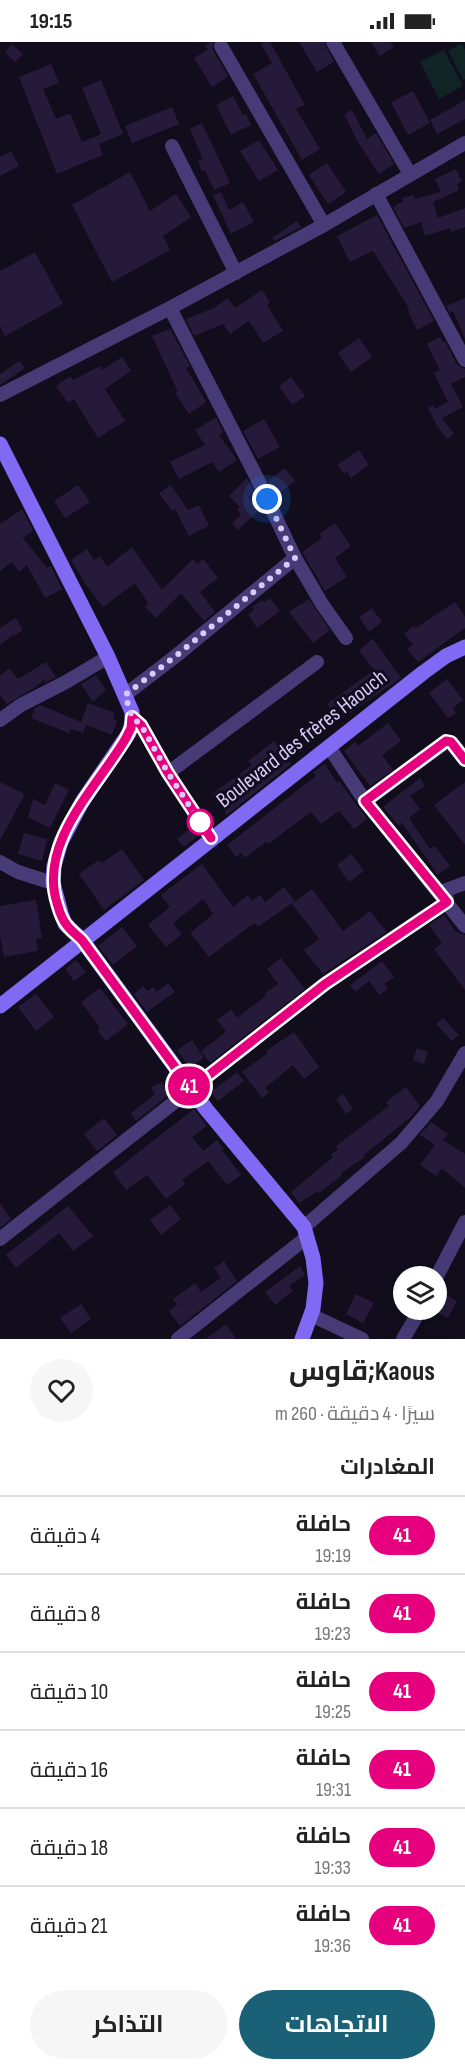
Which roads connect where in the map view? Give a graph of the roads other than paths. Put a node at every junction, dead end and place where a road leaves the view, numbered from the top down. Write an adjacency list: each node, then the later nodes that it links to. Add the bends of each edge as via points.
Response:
1 (333, 42): 5 (street)
2 (221, 46): 7 (street)
3 (465, 143): 5 (street)
4 (172, 146): 8 (street)
5 (410, 174): 6 (street)
6 (376, 194): 7 (street); 10 (street)
7 (324, 225): 8 (street)
8 (236, 273): 9 (street)
9 (170, 308): 11 (street); 13 (street)
10 (465, 360)
11 (0, 396)
12 (0, 444): 16 (main road)
13 (295, 558): 14 (street); 18 (street)
14 (346, 638)
15 (465, 647): 21 (main road, Boulevard des frères Haouch, via 437,663)
16 (108, 657): 18 (main road); 20 (street)
17 (317, 662): 24 (street)
18 (126, 698): 19 (main road); 22 (main road)
19 (132, 717): 22 (main road, via 129,733); 24 (street, via 141,725)
20 (0, 720)
21 (328, 747): 25 (street); 26 (main road, Boulevard des frères Haouch)
22 (115, 754): 28 (main road, via 70,824 57,855)
23 (465, 760): 25 (street, via 446,741)
24 (168, 773): 26 (street)
25 (365, 801): 30 (street)
26 (211, 838): 32 (main road, Boulevard des frères Haouch)
27 (0, 862): 28 (street)
28 (52, 883): 32 (main road, via 65,924)
29 (465, 883): 30 (street, via 446,890)
30 (447, 902): 31 (street); 35 (street, via 325,984)
31 (465, 926)
32 (82, 940): 33 (main road, Boulevard des frères Haouch); 35 (main road)
33 (0, 1006)
34 (465, 1053): 37 (street, via 437,1101 407,1137)
35 (191, 1089): 37 (main road); 38 (street)
36 (465, 1222): 39 (street)
37 (305, 1233): 40 (main road, via 315,1283); 42 (street)
38 (0, 1239)
39 (442, 1266)
40 (311, 1316): 43 (main road); 44 (street)
41 (414, 1320): 45 (street)
42 (178, 1339)
43 (302, 1339)
44 (362, 1339)
45 (403, 1339)

